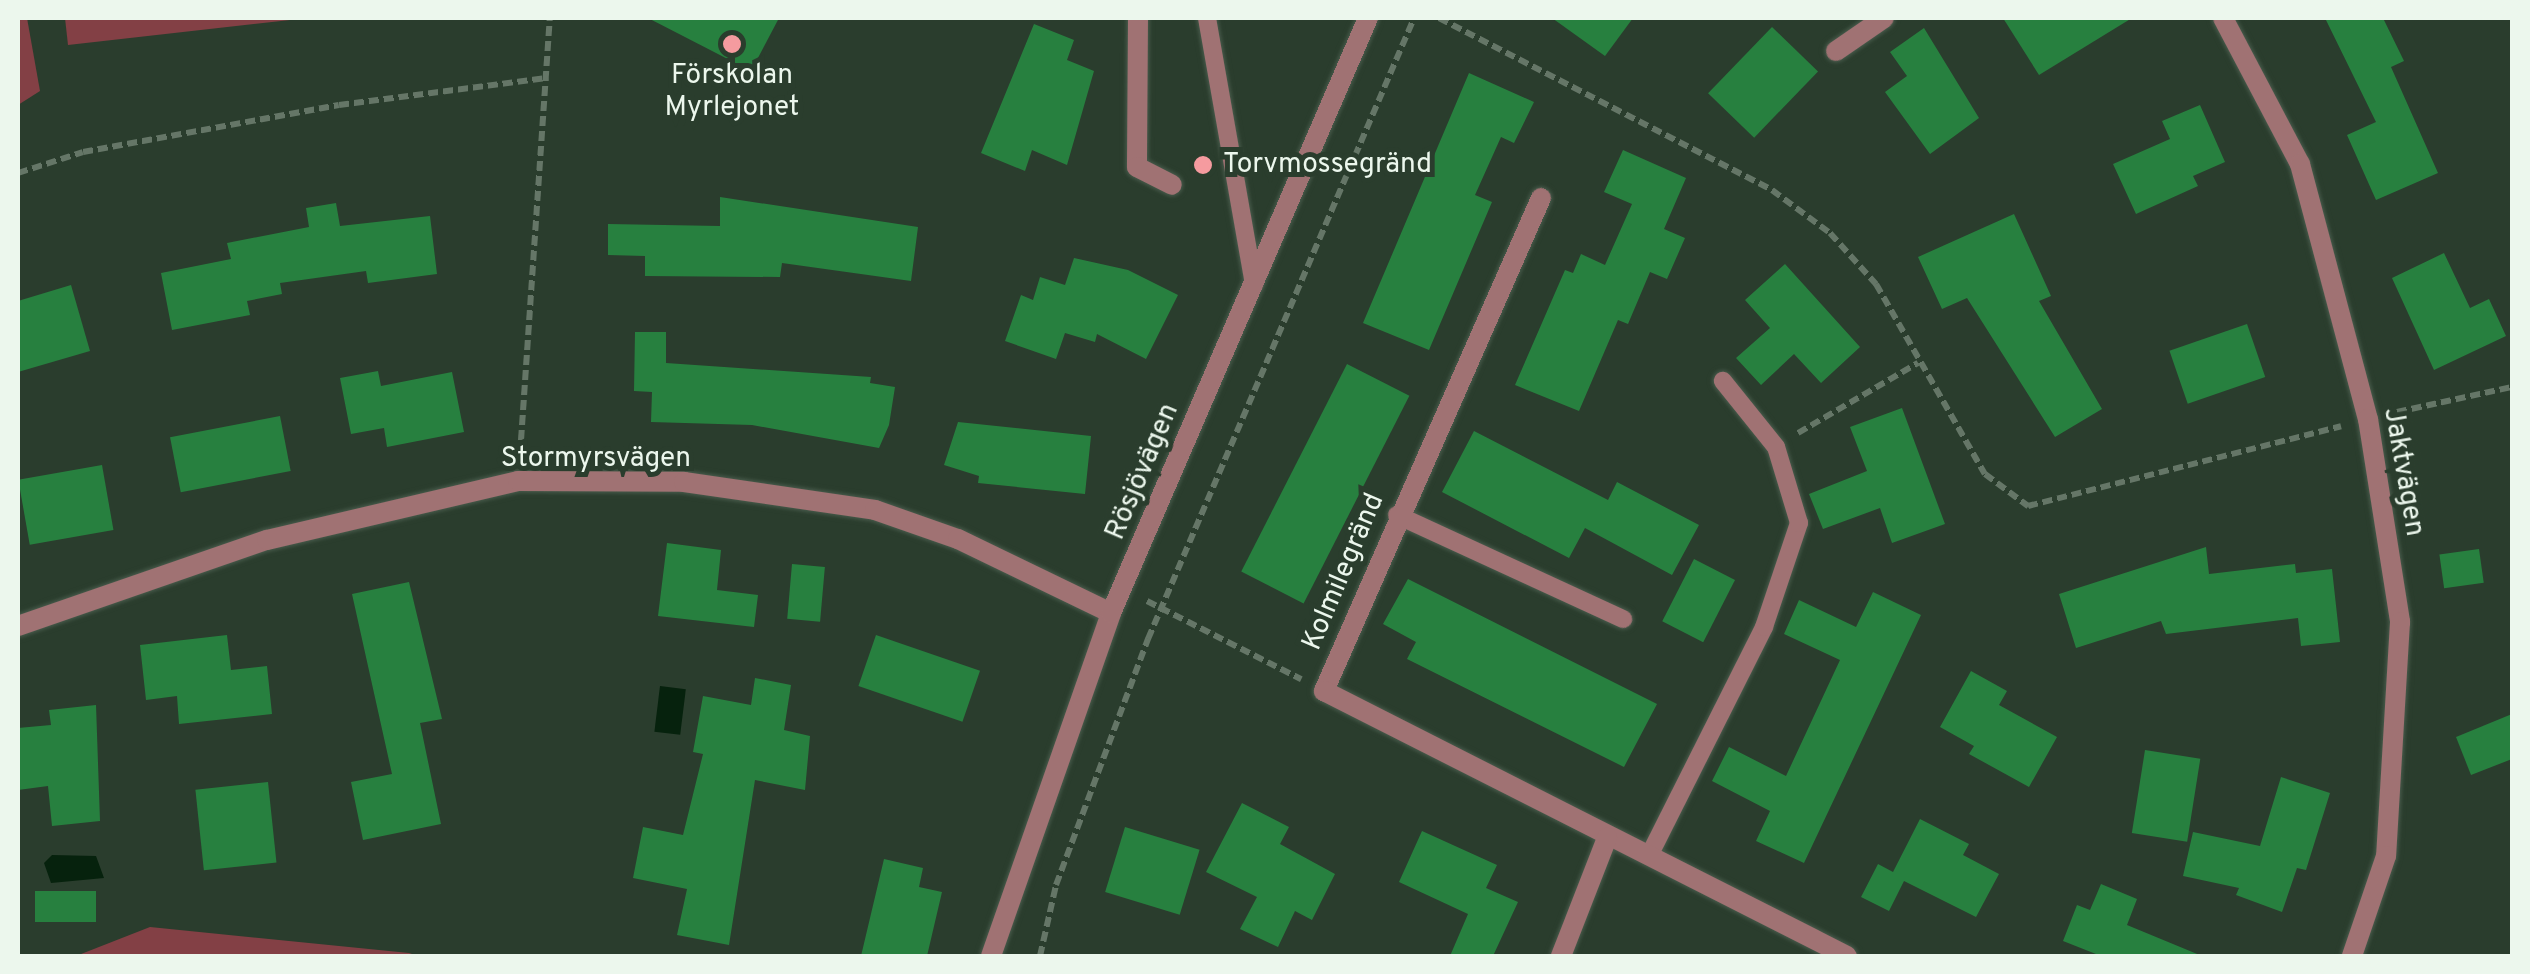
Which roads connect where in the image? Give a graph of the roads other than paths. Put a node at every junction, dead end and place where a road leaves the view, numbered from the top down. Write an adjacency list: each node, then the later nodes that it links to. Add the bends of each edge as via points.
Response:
1 (1138, 18): 7 (street, via 1137,167)
2 (1207, 18): 9 (lane)
3 (1368, 18): 9 (street, Rösjövägen)
4 (1884, 18): 6 (street)
5 (2222, 18): 20 (street, Jaktvägen, via 2300,164 2368,418 2400,622 2386,856)
6 (1836, 51)
7 (1172, 185)
8 (1541, 198): 11 (street, Kolmilegränd)
9 (1254, 285): 12 (street, Rösjövägen)
10 (1722, 381): 16 (lane, via 1776,447 1799,522 1764,626)
11 (1397, 514): 13 (lane); 15 (street, Kolmilegränd, via 1324,691)
12 (1111, 613): 14 (street, Stormyrsvägen, via 958,539 876,510 684,482 518,481 268,540); 17 (street, Rösjövägen)
13 (1623, 619)
14 (18, 626)
15 (1607, 838): 16 (street, Kolmilegränd); 18 (street)
16 (1651, 852): 19 (street, Kolmilegränd)
17 (991, 956)
18 (1561, 956)
19 (1847, 956)
20 (2352, 956)

